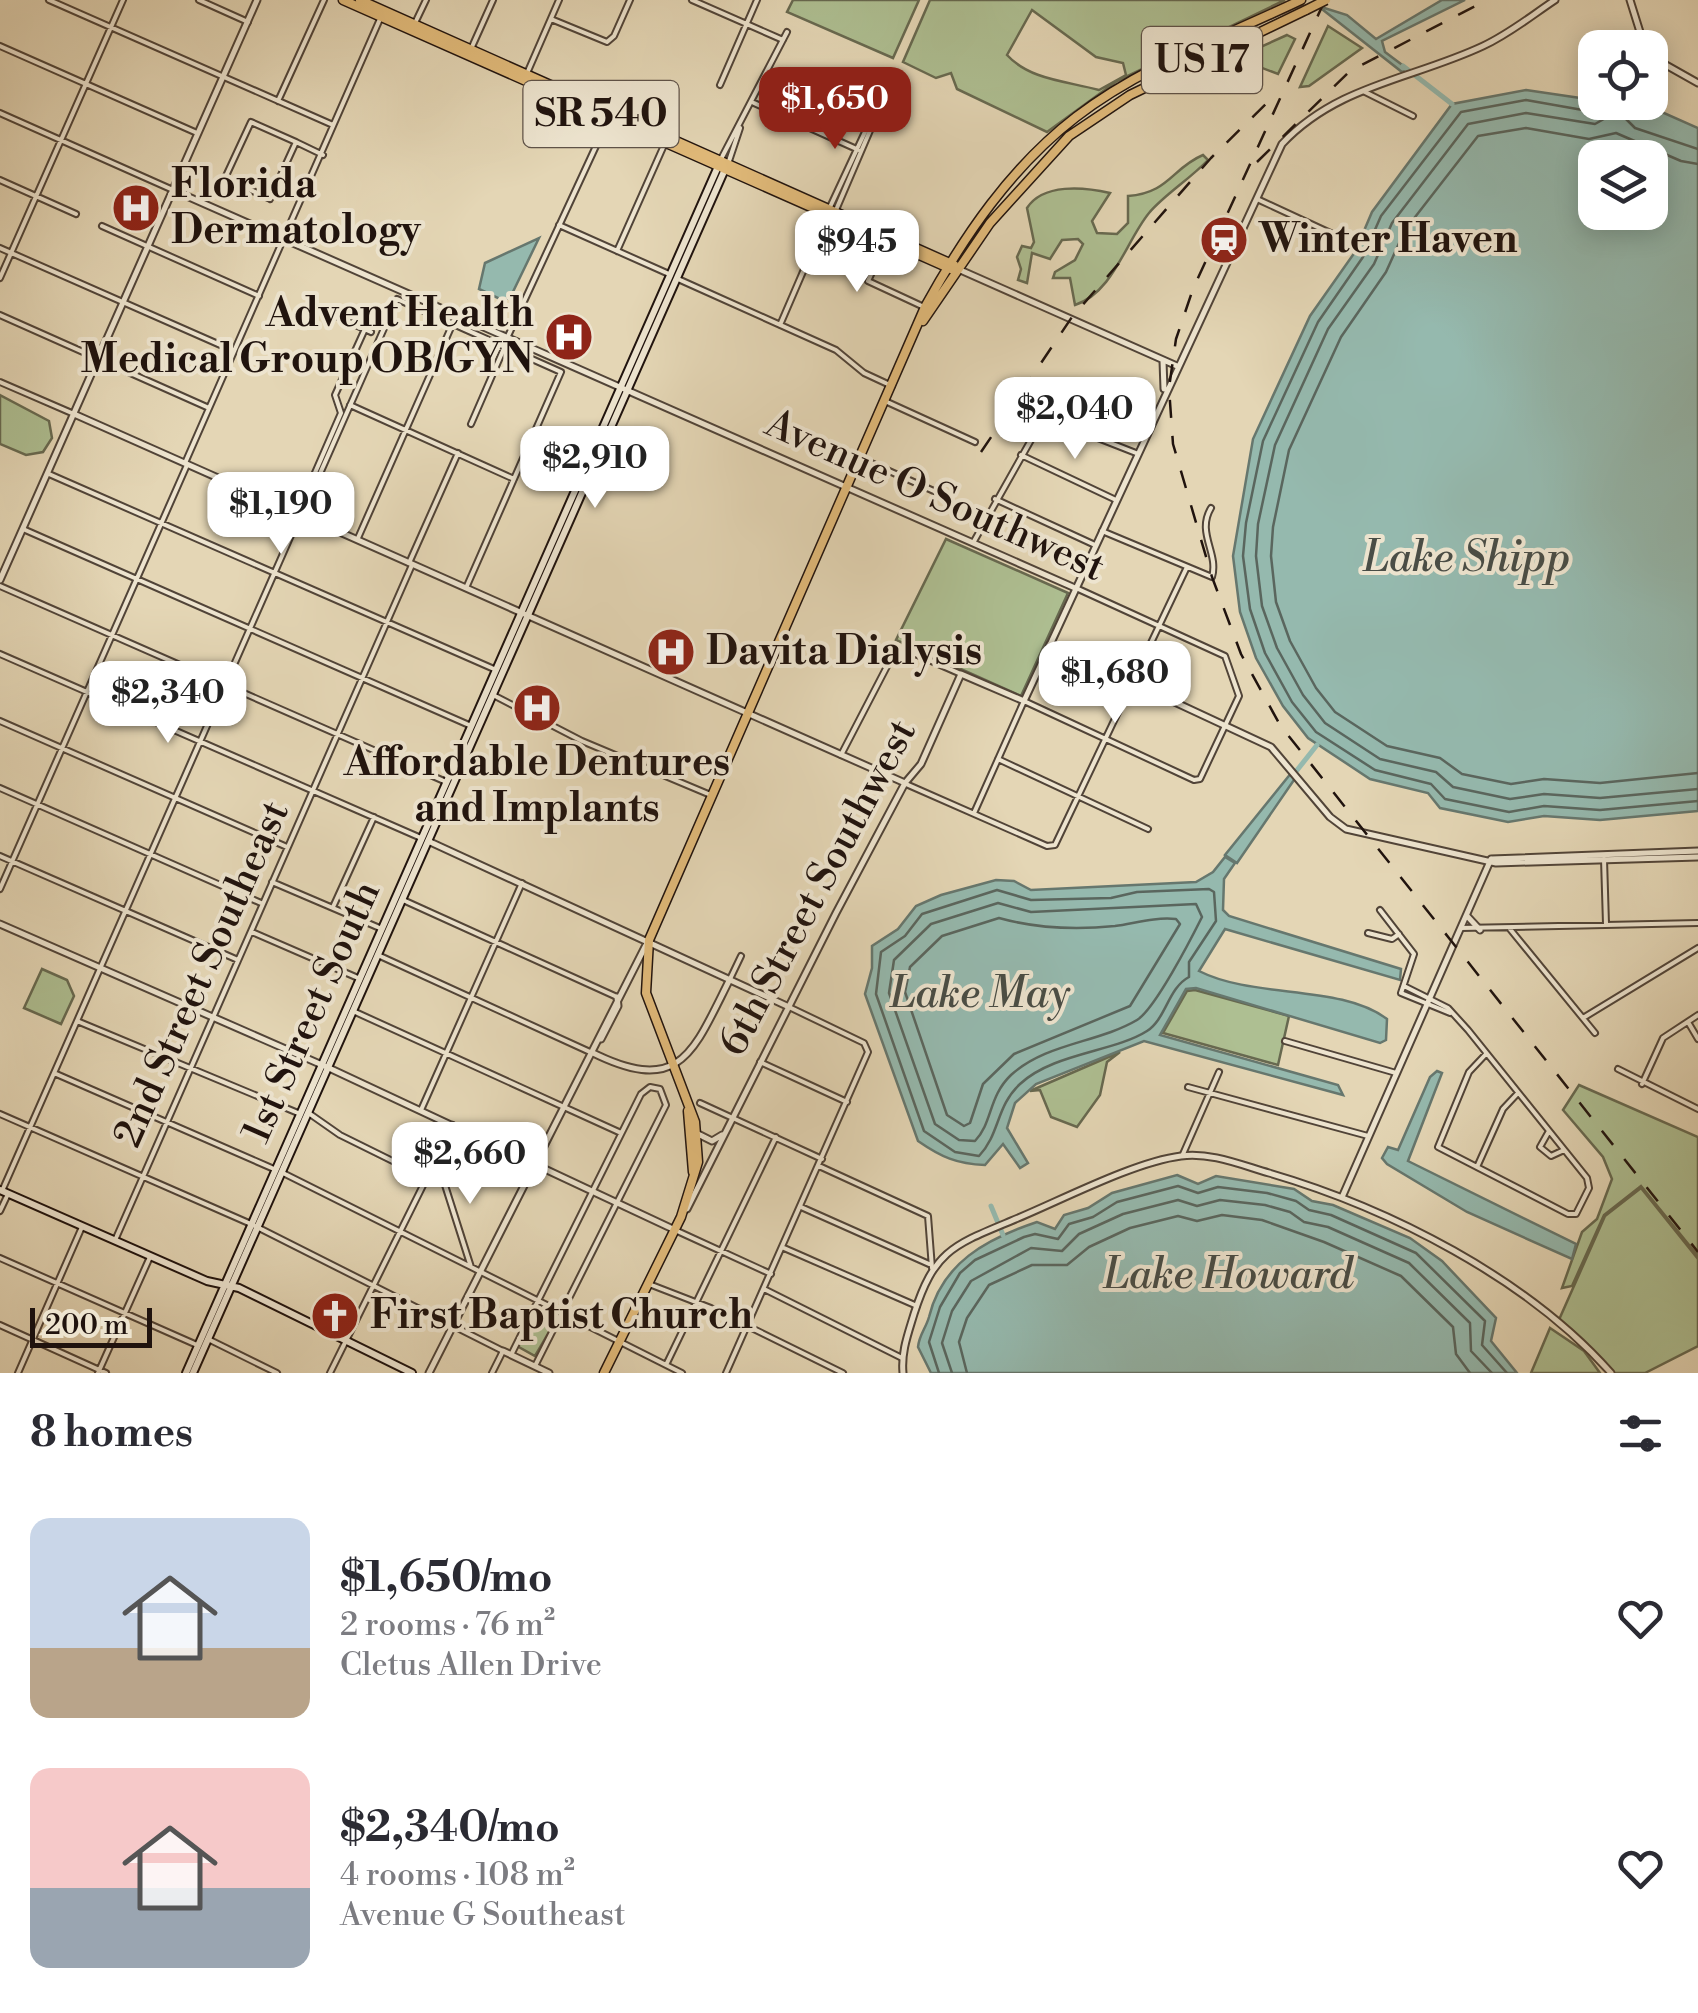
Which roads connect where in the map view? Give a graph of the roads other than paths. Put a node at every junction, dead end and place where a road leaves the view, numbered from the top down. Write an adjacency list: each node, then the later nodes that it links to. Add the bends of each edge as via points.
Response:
1 (49, 0): 23 (street)
2 (124, 0): 23 (street)
3 (199, 0): 20 (street)
4 (257, 0): 20 (street)
5 (324, 0): 35 (street)
6 (343, 0): 17 (main road, SR 540)
7 (426, 0): 22 (street)
8 (493, 0): 26 (street)
9 (559, 0): 19 (street)
10 (630, 0): 19 (street, via 606,42)
11 (692, 0): 21 (street)
12 (756, 0): 21 (street)
13 (1301, 0): 64 (main road, US 17, via 1124,86 1078,116 1022,167)
14 (1326, 0): 64 (main road, US 17, bridge, via 1084,125)
15 (1555, 0): 34 (street, via 1486,45)
16 (1630, 0): 24 (street)
17 (358, 2): 18 (main road, SR 540)
18 (383, 14): 22 (main road, SR 540); 40 (street)
19 (551, 19): 30 (street)
20 (248, 22): 29 (street)
21 (746, 24): 33 (street); 36 (street, via 785,36)
22 (413, 27): 26 (main road, SR 540); 26 (main road, SR 540)
23 (111, 28): 29 (street); 32 (street)
24 (1639, 30)
25 (0, 46): 32 (street)
26 (471, 53): 27 (main road); 30 (main road, SR 540); 30 (main road, SR 540)
27 (464, 65)
28 (1668, 66): 31 (street)
29 (224, 77): 35 (street); 42 (street)
30 (526, 77): 39 (main road, SR 540); 41 (main road, SR 540)
31 (1698, 83)
32 (86, 84): 42 (street); 44 (street)
33 (720, 85)
34 (1361, 90): 38 (street); 52 (street, via 1292,134)
35 (278, 101): 40 (street)
36 (754, 103): 46 (street); 48 (street)
37 (0, 113): 44 (street)
38 (1413, 116)
39 (609, 118): 41 (main road, SR 540); 55 (street)
40 (333, 125): 47 (street)
41 (640, 128): 43 (main road, SR 540)
42 (199, 133): 50 (street)
43 (666, 139): 48 (main road, SR 540); 62 (street)
44 (60, 140): 50 (street); 51 (street)
45 (296, 142): 45 (street, via 251,122 225,178 270,199); 47 (street)
46 (858, 149): 46 (street, via 871,119); 53 (street)
47 (323, 155): 58 (street)
48 (723, 164): 53 (main road, SR 540); 65 (main road, 1st Street South)
49 (0, 180): 51 (street)
50 (174, 190): 58 (street, Avenue O Southwest); 60 (street)
51 (36, 196): 54 (street); 63 (street)
52 (1255, 198): 57 (street); 81 (street)
53 (831, 211): 59 (main road, SR 540); 64 (main road, SR 540); 74 (street)
54 (76, 214)
55 (558, 224): 62 (street); 76 (street)
56 (102, 226): 60 (street)
57 (1339, 237)
58 (285, 240): 67 (street); 76 (street, Avenue O Southwest)
59 (886, 242): 64 (main road, SR 540); 69 (street, via 868,282)
60 (148, 247): 67 (street); 68 (street)
61 (0, 248): 63 (street)
62 (617, 250): 65 (street)
63 (11, 253): 66 (street); 68 (street)
64 (952, 267): 69 (main road, US 17); 73 (main road, US 17); 79 (street)
65 (673, 276): 74 (street); 75 (main road, 1st Street South); 80 (main road, 1st Street South)
66 (0, 278)
67 (259, 296): 77 (street)
68 (123, 302): 77 (street); 78 (street)
69 (924, 307): 73 (main road, US 17)
70 (0, 315): 78 (street)
71 (453, 323): 76 (street); 87 (street, via 398,299); 91 (street)
72 (303, 324): 106 (street, via 312,305 368,331 334,395 341,413)
73 (920, 324): 83 (main road, US 17)
74 (780, 325): 83 (street)
75 (640, 340): 80 (main road); 84 (main road, 1st Street South)
76 (506, 342): 84 (street, Avenue O Southwest); 90 (street); 99 (street, via 561,372)
77 (234, 351): 88 (street)
78 (98, 358): 88 (street); 89 (street)
79 (1161, 358): 81 (street); 85 (street)
80 (640, 365): 84 (main road, 1st Street South)
81 (1177, 366): 85 (street)
82 (0, 382): 89 (street)
83 (892, 386): 86 (main road, US 17)
84 (624, 389): 101 (street, Avenue O Southwest); 120 (main road, 1st Street South)
85 (1164, 394): 95 (street)
86 (885, 401): 92 (street); 96 (main road, US 17)
87 (350, 405): 91 (street); 100 (street)
88 (209, 408): 97 (street)
89 (74, 414): 97 (street); 98 (street)
90 (471, 424)
91 (406, 430): 93 (street); 110 (street)
92 (976, 442)
93 (458, 453): 99 (street); 113 (street, 2nd Street Southeast)
94 (1020, 454): 95 (street, via 1044,417); 103 (street); 104 (street)
95 (1136, 454): 104 (street)
96 (860, 458): 101 (main road, US 17); 102 (street)
97 (186, 464): 106 (street); 107 (street)
98 (48, 473): 107 (street); 108 (street)
99 (514, 478): 118 (street)
100 (315, 484)
101 (847, 489): 111 (street, Avenue O Southwest); 135 (main road, US 17)
102 (945, 496)
103 (994, 499): 111 (street); 112 (street)
104 (1116, 500): 109 (street)
105 (1211, 508): 114 (street, via 1203,524 1214,573 1207,577)
106 (298, 514): 110 (street); 115 (street)
107 (161, 522): 115 (street); 116 (street)
108 (23, 529): 116 (street); 117 (street)
109 (1102, 530): 112 (street); 114 (street)
110 (357, 540): 113 (street)
111 (973, 543): 119 (street, Avenue O Southwest)
112 (1096, 545): 119 (street)
113 (411, 564): 118 (street); 121 (street, 2nd Street Southeast)
114 (1187, 567): 122 (street)
115 (275, 573): 121 (street); 123 (street)
116 (136, 580): 123 (street); 124 (street)
117 (0, 583): 124 (street)
118 (466, 588): 120 (street)
119 (1076, 588): 122 (street, Avenue O Southwest); 125 (street)
120 (524, 615): 127 (main road, 1st Street South); 135 (street)
121 (387, 622): 127 (street); 129 (street, 2nd Street Southeast)
122 (1160, 625): 130 (street); 137 (street, Avenue O Southwest, via 1228,659 1240,696)
123 (250, 629): 129 (street); 131 (street)
124 (113, 633): 131 (street); 132 (street)
125 (1050, 644): 130 (street); 134 (street)
126 (0, 654): 132 (street)
127 (499, 672): 133 (main road, 1st Street South); 138 (main road, 1st Street South)
128 (961, 674): 134 (street); 143 (street, via 898,650); 146 (street, 6th Street Southwest, via 921,764)
129 (362, 678): 138 (street); 139 (street, 2nd Street Southeast)
130 (1133, 682): 137 (street); 140 (street)
131 (225, 684): 139 (street); 141 (street)
132 (88, 693): 141 (street); 142 (street)
133 (493, 694): 138 (main road, 1st Street South); 149 (street, via 582,742)
134 (1024, 701): 140 (street); 144 (street)
135 (748, 715): 143 (street); 149 (main road, US 17)
136 (0, 721): 142 (street)
137 (1226, 725): 140 (street, via 1198,780); 162 (street, via 1271,747 1337,823)
138 (475, 727): 145 (main road, 1st Street South)
139 (338, 734): 145 (street); 148 (street, 2nd Street Southeast)
140 (1106, 740): 150 (street)
141 (200, 741): 148 (street); 151 (street)
142 (64, 749): 151 (street); 152 (street)
143 (841, 756): 146 (street)
144 (998, 759): 150 (street); 153 (street)
145 (450, 783): 156 (main road, 1st Street South)
146 (905, 783): 153 (street); 196 (street, 6th Street Southwest)
147 (0, 788): 152 (street)
148 (313, 791): 154 (street); 157 (street, 2nd Street Southeast)
149 (713, 796): 183 (main road, US 17)
150 (1079, 796): 153 (street, via 1054,846); 155 (street)
151 (174, 797): 157 (street); 158 (street)
152 (38, 805): 158 (street); 163 (street)
153 (974, 813)
154 (374, 817): 156 (street); 169 (street)
155 (1148, 829)
156 (425, 840): 165 (street); 167 (main road, 1st Street South)
157 (288, 848): 164 (street, 2nd Street Southeast)
158 (148, 853): 168 (street); 170 (street)
159 (1698, 854): 161 (street)
160 (0, 856): 163 (street)
161 (1604, 857): 162 (street); 175 (street)
162 (1491, 859): 172 (street)
163 (12, 861): 166 (street); 170 (street)
164 (272, 882): 168 (street, 2nd Street Southeast); 169 (street)
165 (522, 883): 183 (street); 184 (street)
166 (0, 888)
167 (399, 898): 178 (main road, 1st Street South); 184 (street)
168 (262, 903): 180 (street, 2nd Street Southeast)
169 (333, 907): 178 (street)
170 (124, 910): 188 (street); 189 (street)
171 (1380, 910): 182 (street)
172 (1467, 916): 176 (street); 179 (street)
173 (1698, 923): 175 (street)
174 (0, 924): 189 (street)
175 (1606, 926): 177 (street)
176 (1461, 928): 179 (street); 195 (street)
177 (1510, 929): 179 (street); 200 (street)
178 (385, 930): 186 (main road, 1st Street South)
179 (1480, 930)
180 (250, 932): 188 (street, 2nd Street Southeast); 191 (street)
181 (1368, 933): 182 (street, via 1392,939)
182 (1398, 934): 192 (street, via 1415,959)
183 (649, 940): 190 (street); 193 (street); 210 (main road, US 17, via 646,993)
184 (496, 942): 193 (street); 194 (street)
185 (1698, 948): 200 (street)
186 (375, 953): 191 (main road, 1st Street South); 194 (street)
187 (741, 956): 190 (street)
188 (238, 960): 199 (street, 2nd Street Southeast)
189 (100, 967): 199 (street); 201 (street)
190 (730, 978): 196 (street); 210 (street, via 693,1049)
191 (363, 980): 197 (main road, 1st Street South)
192 (1404, 986): 195 (street); 195 (street, via 1401,993)
193 (617, 997): 206 (street)
194 (471, 998): 206 (street); 207 (street)
195 (1428, 1001): 208 (street, via 1451,1012); 216 (street)
196 (788, 1007): 209 (street, 6th Street Southwest); 222 (street, via 864,1044 868,1052)
197 (350, 1010): 207 (street); 211 (main road, 1st Street South)
198 (1698, 1015): 202 (street)
199 (213, 1017): 211 (street); 212 (street, 2nd Street Southeast)
200 (1583, 1018): 203 (street)
201 (76, 1020): 212 (street); 214 (street)
202 (1688, 1022): 204 (street); 217 (street, via 1663,1038)
203 (1595, 1033)
204 (1698, 1038)
205 (1285, 1041): 216 (street)
206 (591, 1052): 210 (street, via 634,1071); 223 (street)
207 (446, 1054): 223 (street); 226 (street)
208 (1486, 1054): 219 (street); 245 (street, via 1469,1072 1438,1141 1443,1152)
209 (760, 1062): 222 (street); 229 (street, 6th Street Southwest)
210 (672, 1065): 224 (main road, US 17)
211 (325, 1066): 226 (street); 228 (main road, 1st Street South)
212 (191, 1067): 228 (street); 230 (street, 2nd Street Southeast)
213 (1618, 1069): 217 (street)
214 (54, 1072): 230 (street); 232 (street)
215 (1219, 1072): 220 (street)
216 (1396, 1073): 237 (street)
217 (1642, 1084): 225 (street)
218 (1188, 1087): 220 (street)
219 (1518, 1093): 234 (street); 245 (street)
220 (1210, 1094): 237 (street); 240 (street)
221 (700, 1103): 229 (street)
222 (847, 1103): 241 (street)
223 (562, 1107): 235 (street); 243 (street)
224 (688, 1108): 236 (main road, US 17); 247 (main road, US 17)
225 (1698, 1109)
226 (422, 1110): 231 (street)
227 (0, 1114): 232 (street)
228 (304, 1114): 246 (main road, 1st Street South); 249 (street)
229 (733, 1117): 233 (street, 6th Street Southwest); 238 (street)
230 (167, 1122): 246 (street); 248 (street, 2nd Street Southeast)
231 (453, 1124): 242 (street); 243 (street)
232 (30, 1128): 248 (street); 252 (street)
233 (727, 1129): 236 (street, via 712,1142); 258 (street, 6th Street Southwest)
234 (1549, 1131): 239 (street); 239 (street, via 1540,1147 1551,1156)
235 (621, 1133): 251 (street); 255 (street, via 647,1089 660,1089 666,1105)
236 (697, 1134): 247 (main road, US 17)
237 (1368, 1136): 250 (street)
238 (776, 1137): 241 (street); 265 (street)
239 (1564, 1150): 245 (street, via 1589,1182 1576,1214)
240 (1182, 1156): 253 (street, via 1228,1161); 268 (street, via 960,1242)
241 (822, 1159): 244 (street)
242 (437, 1160): 249 (street); 269 (street)
243 (535, 1162): 251 (street); 270 (street)
244 (819, 1166): 256 (street); 268 (street, via 928,1216)
245 (1476, 1169)
246 (279, 1171): 259 (main road, 1st Street South); 262 (street)
247 (693, 1176): 258 (main road, US 17)
248 (143, 1177): 259 (street); 263 (street, 2nd Street Southeast)
249 (427, 1178): 262 (street)
250 (1348, 1181): 253 (street); 254 (street)
251 (593, 1189): 255 (street); 277 (street)
252 (3, 1192): 257 (street); 260 (main road)
253 (1332, 1192): 254 (street)
254 (1342, 1196): 310 (street, via 1396,1219 1503,1282)
255 (618, 1202): 261 (street); 280 (street)
256 (800, 1206): 264 (street); 268 (street)
257 (0, 1210)
258 (681, 1217): 261 (main road, 6th Street Southwest / US 17)
259 (254, 1226): 274 (street); 275 (main road, 1st Street South)
260 (82, 1227): 263 (main road); 272 (street)
261 (675, 1230): 265 (street); 273 (main road, 6th Street Southwest / US 17)
262 (400, 1232): 269 (street); 274 (street)
263 (115, 1241): 266 (main road)
264 (782, 1247): 271 (street); 279 (street)
265 (722, 1251): 271 (street); 278 (street)
266 (150, 1257): 275 (main road); 281 (street)
267 (0, 1258): 272 (street)
268 (930, 1266): 279 (street)
269 (472, 1268): 270 (street)
270 (480, 1272): 277 (street); 283 (street)
271 (771, 1274): 276 (street)
272 (57, 1284): 281 (street); 286 (street)
273 (649, 1284): 278 (street); 288 (main road, 6th Street Southwest / US 17)
274 (373, 1286): 283 (street); 287 (street)
275 (228, 1287): 285 (main road); 287 (main road); 289 (main road)
276 (764, 1289): 284 (street); 292 (street)
277 (538, 1301): 280 (street); 291 (street)
278 (697, 1302): 284 (street); 293 (street)
279 (917, 1306): 292 (street)
280 (562, 1313): 288 (street); 294 (street)
281 (125, 1314): 289 (street); 295 (street)
282 (0, 1326): 286 (street)
283 (453, 1326): 290 (street); 303 (street)
284 (748, 1326): 307 (street); 308 (street)
285 (208, 1339): 289 (main road); 300 (street)
286 (32, 1340): 295 (street); 297 (street)
287 (346, 1341): 301 (street); 302 (main road)
288 (620, 1342): 293 (street); 305 (main road, 6th Street Southwest / US 17)
289 (201, 1347): 299 (main road)
290 (503, 1351): 291 (street); 304 (street)
291 (511, 1354): 294 (street)
292 (902, 1358): 309 (street)
293 (666, 1365): 306 (street)
294 (535, 1366): 296 (street)
295 (99, 1372): 298 (street)
296 (545, 1372)
297 (18, 1373)
298 (106, 1373)
299 (190, 1373)
300 (277, 1373)
301 (330, 1373)
302 (412, 1373)
303 (429, 1373)
304 (492, 1373)
305 (604, 1373)
306 (682, 1373)
307 (726, 1373)
308 (842, 1373)
309 (903, 1373)
310 (1611, 1373)

